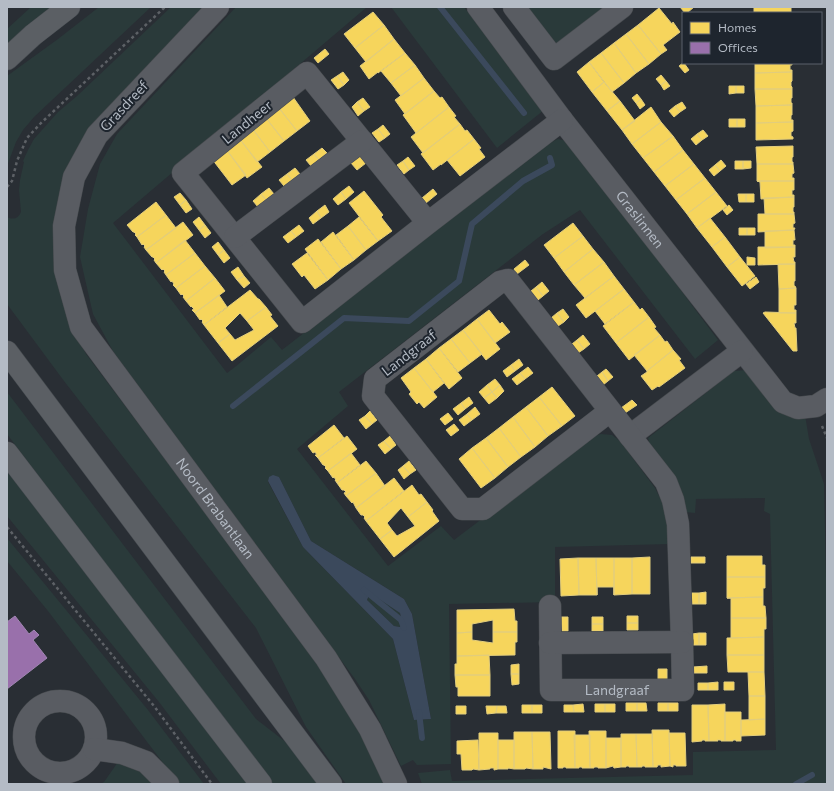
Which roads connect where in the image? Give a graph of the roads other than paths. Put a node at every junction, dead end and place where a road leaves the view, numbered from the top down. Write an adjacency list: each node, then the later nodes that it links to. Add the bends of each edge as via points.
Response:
1 (69, 7): 6 (main road)
2 (218, 7): 10 (street, Grasdreef, via 97,135 74,177)
3 (478, 7): 7 (street, Graslinnen)
4 (514, 7): 5 (street, via 554,60)
5 (622, 7)
6 (7, 59)
7 (562, 120): 9 (street, Landheer); 12 (street, Graslinnen)
8 (362, 141): 9 (street, Landheer); 11 (street); 11 (street, Landheer, via 307,73 183,173)
9 (428, 223): 11 (street, Landheer, via 302,322)
10 (64, 226): 26 (street, Noord Brabantlaan, via 65,270 81,327 326,658 370,729)
11 (235, 237)
12 (742, 351): 14 (street, Graslinnen, via 783,402 798,408); 16 (street)
13 (7, 352): 25 (main road)
14 (821, 403)
15 (610, 411): 15 (street, Landgraaf, via 483,509 462,508 373,396 375,379 500,282 508,280); 16 (street, Landgraaf)
16 (630, 436): 19 (street, Landgraaf, via 666,482 672,500 678,524)
17 (7, 453): 24 (main road)
18 (550, 606): 20 (street, Landgraaf)
19 (682, 642): 20 (street); 20 (street, Landgraaf, via 683,690 551,690)
20 (550, 643)
21 (94, 749): 22 (street, via 88,760 78,768 67,773); 22 (street, via 94,726 80,707 69,702 46,703 29,718 24,730 27,752); 23 (street, via 122,753 146,762)
22 (40, 777)
23 (168, 784)
24 (261, 784)
25 (331, 784)
26 (396, 784)

